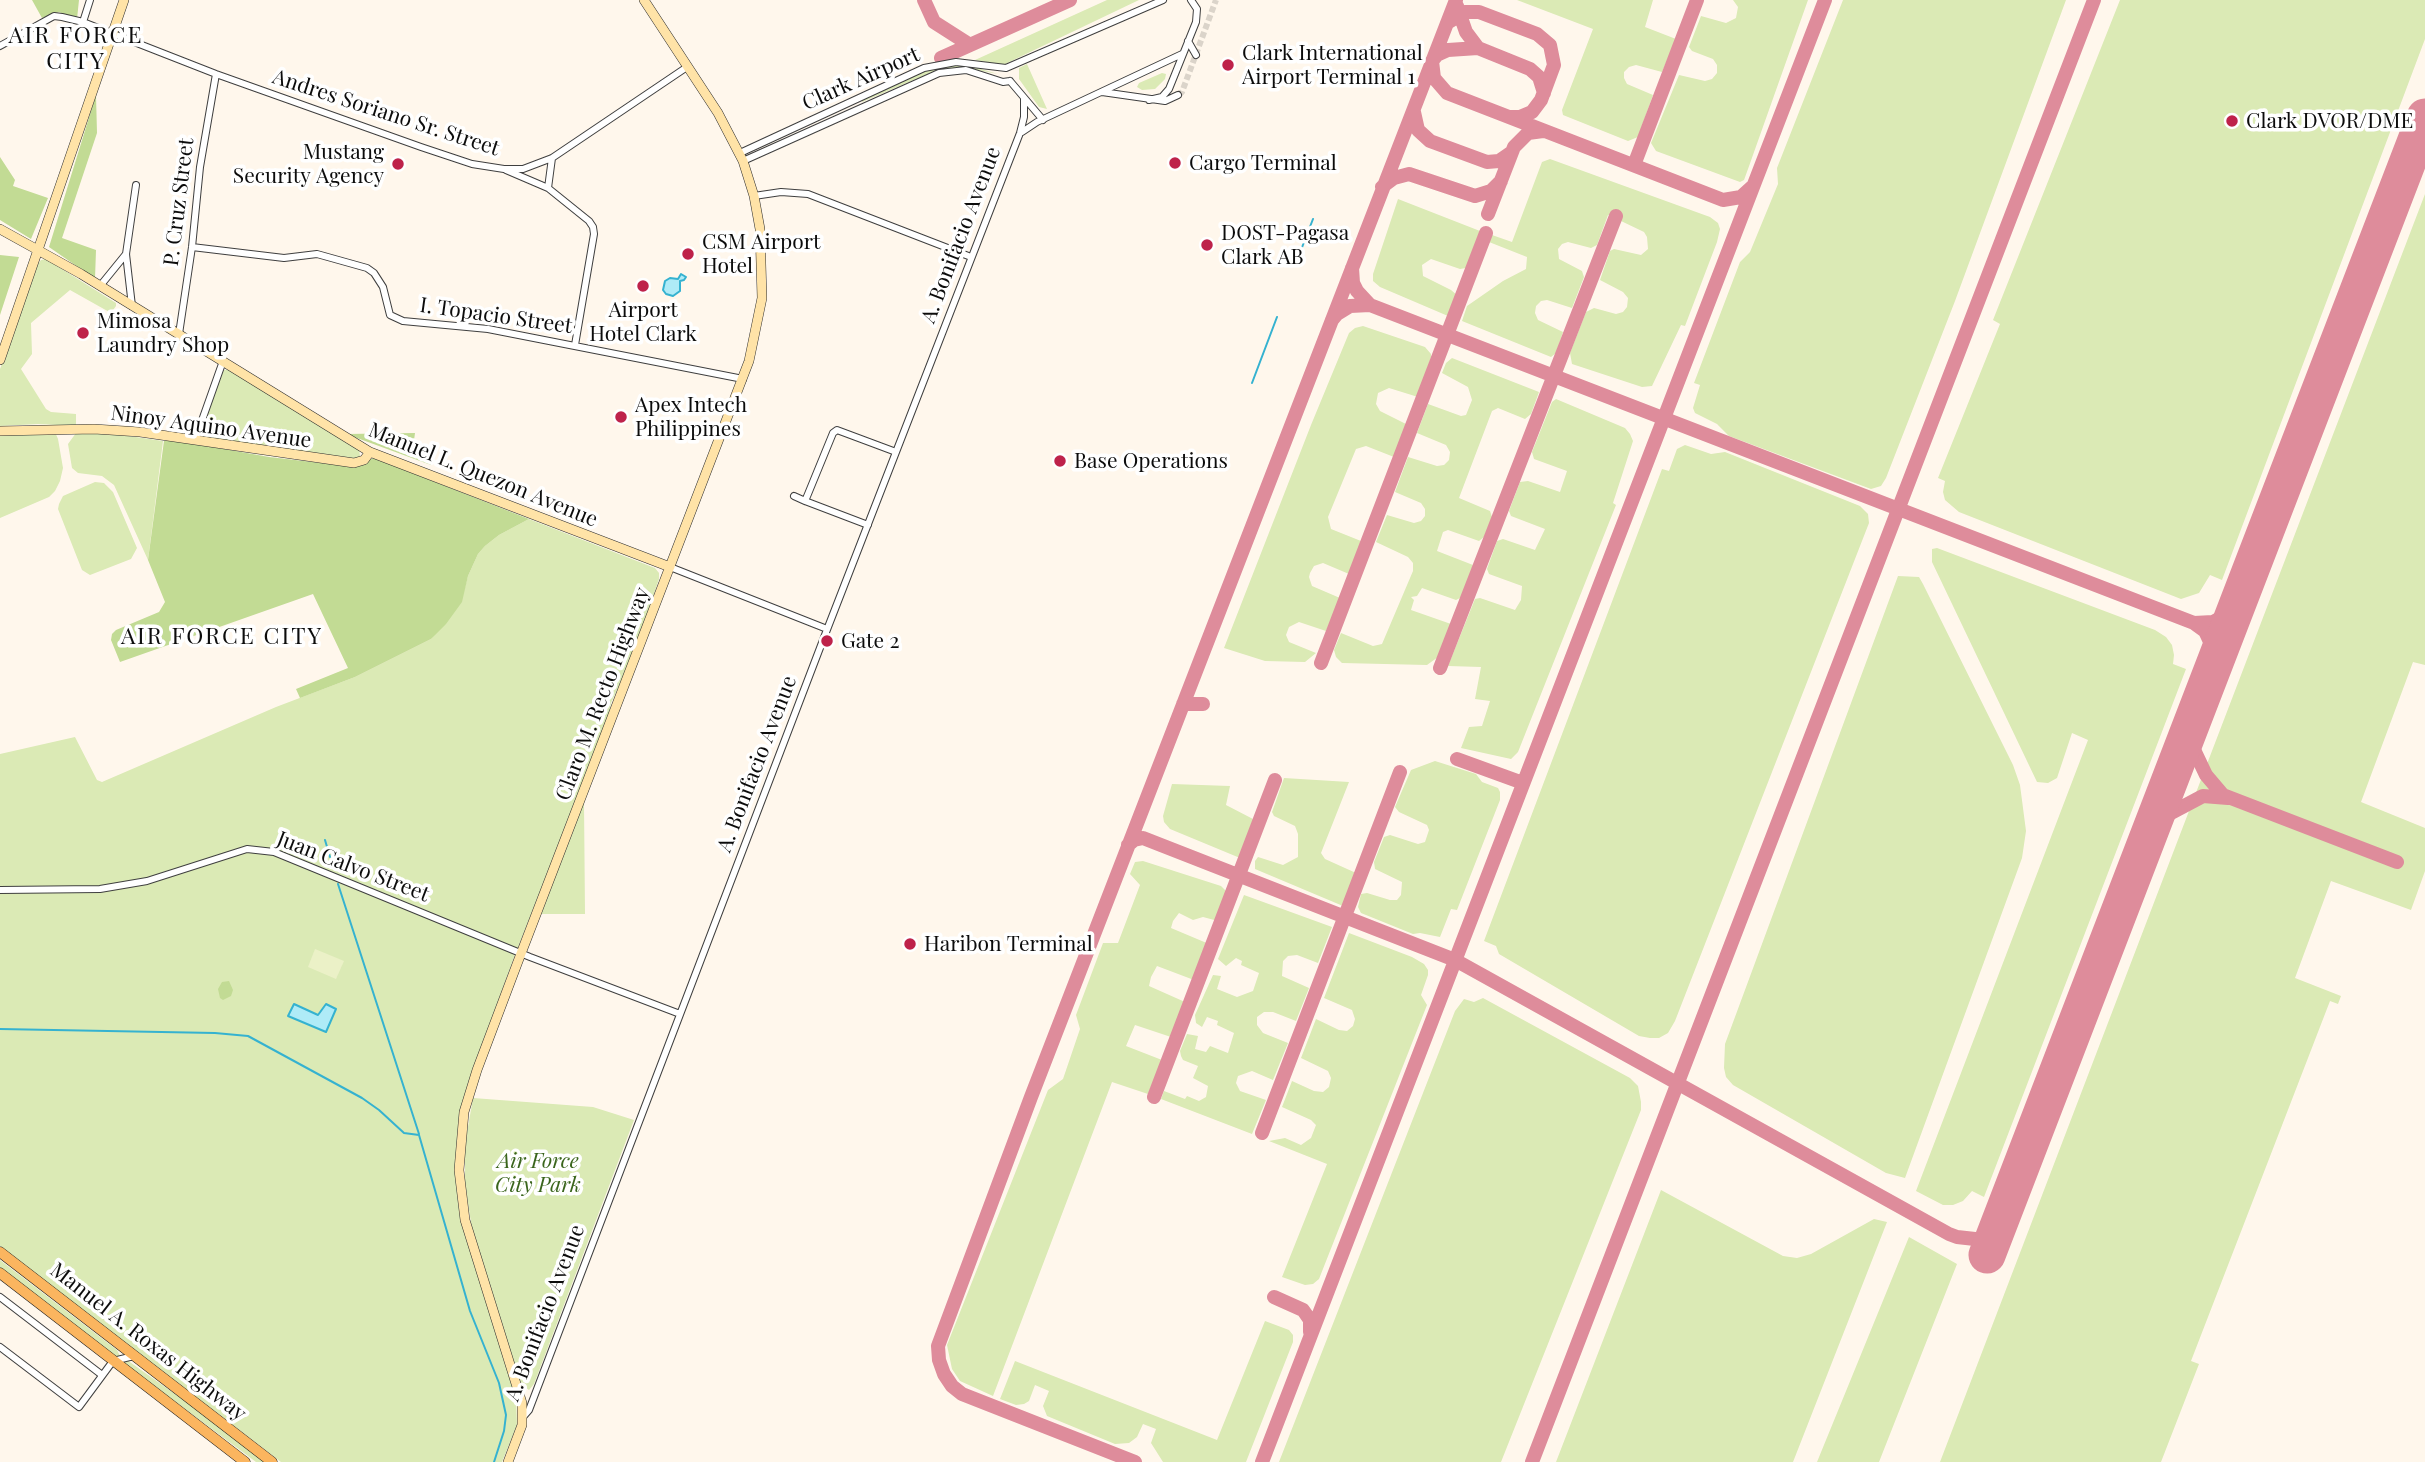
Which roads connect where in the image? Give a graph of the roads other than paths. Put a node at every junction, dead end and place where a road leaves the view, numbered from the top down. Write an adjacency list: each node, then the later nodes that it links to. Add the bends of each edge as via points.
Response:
1 (90, 0): 6 (street)
2 (124, 0): 7 (main road)
3 (644, 0): 12 (main road, Claro M. Recto Highway)
4 (1163, 0): 13 (street)
5 (1191, 0): 8 (street, via 1197,15)
6 (83, 22): 7 (street, Andres Soriano Sr. Street); 9 (street, Andres Soriano Sr. Street, via 54,16)
7 (111, 34): 14 (street, Andres Soriano Sr. Street); 33 (main road)
8 (1188, 41): 10 (street); 11 (street)
9 (0, 46)
10 (1182, 54): 17 (street); 21 (street, via 1166,93)
11 (1196, 55)
12 (687, 67): 25 (main road, Claro M. Recto Highway); 26 (street, Andres Soriano Sr. Street)
13 (1004, 69): 15 (street); 16 (street, via 1012,72); 20 (street, Clark Airport, via 967,62 936,65)
14 (216, 74): 27 (street, Andres Soriano Sr. Street, via 472,164); 32 (street, P. Cruz Street)
15 (1000, 80): 16 (street); 22 (street, Clark Airport, via 966,70 939,73)
16 (1010, 81): 19 (street)
17 (1102, 92): 21 (street); 23 (street)
18 (1178, 95): 21 (street, via 1165,102)
19 (1024, 98): 23 (street); 24 (street, A. Bonifacio Avenue)
20 (857, 100): 22 (street); 25 (street, Clark Airport)
21 (1149, 100)
22 (861, 107): 25 (street, Clark Airport)
23 (1043, 120): 24 (street)
24 (1020, 133): 35 (street, A. Bonifacio Avenue)
25 (742, 157): 30 (main road, Claro M. Recto Highway)
26 (552, 158): 27 (street, Andres Soriano Sr. Street, via 523,169); 29 (street)
27 (504, 169): 29 (street)
28 (136, 185): 34 (street)
29 (548, 188): 40 (street, via 593,227)
30 (754, 196): 35 (street, via 808,194); 43 (main road, Claro M. Recto Highway, via 762,298 754,347)
31 (0, 229): 33 (main road, Manuel L. Quezon Avenue)
32 (192, 247): 38 (street, P. Cruz Street); 40 (street, I. Topacio Street, via 284,258 317,254 374,273 390,315 403,321 467,326)
33 (38, 250): 36 (main road, Manuel L. Quezon Avenue); 39 (main road)
34 (126, 254): 36 (street); 37 (street)
35 (971, 257): 47 (street, A. Bonifacio Avenue)
36 (100, 286): 37 (main road, Manuel L. Quezon Avenue)
37 (132, 306): 38 (main road, Manuel L. Quezon Avenue)
38 (178, 334): 42 (main road, Manuel L. Quezon Avenue)
39 (4, 339): 41 (main road)
40 (575, 345): 43 (street, I. Topacio Street)
41 (0, 360)
42 (223, 361): 45 (street); 46 (main road, Manuel L. Quezon Avenue)
43 (735, 377): 51 (main road, Claro M. Recto Highway)
44 (0, 431): 45 (main road, Ninoy Aquino Avenue, via 94,429)
45 (195, 440): 46 (main road, Ninoy Aquino Avenue, via 351,463 362,462)
46 (370, 452): 51 (main road, Manuel L. Quezon Avenue)
47 (896, 452): 49 (street, via 835,431); 50 (street, A. Bonifacio Avenue)
48 (794, 496): 49 (street)
49 (805, 501): 50 (street)
50 (868, 525): 52 (street, A. Bonifacio Avenue)
51 (670, 567): 52 (street, Manuel L. Quezon Avenue); 54 (main road, Claro M. Recto Highway)
52 (827, 629): 55 (street, A. Bonifacio Avenue)
53 (0, 890): 54 (street, Juan Calvo Street, via 100,889 147,881 256,849 293,859)
54 (521, 954): 55 (street, Juan Calvo Street); 63 (main road, Claro M. Recto Highway, via 467,1097 459,1170 468,1233 517,1383)
55 (680, 1014): 63 (street, A. Bonifacio Avenue, via 529,1410)
56 (0, 1252): 60 (main road, Manuel A. Roxas Highway)
57 (0, 1273): 61 (main road, Manuel A. Roxas Highway)
58 (0, 1297): 62 (street)
59 (0, 1347): 62 (street, via 79,1407)
60 (134, 1356): 61 (street); 65 (main road, Manuel A. Roxas Highway)
61 (114, 1361): 62 (street); 64 (main road, Manuel A. Roxas Highway)
62 (102, 1375)
63 (522, 1418): 66 (main road, A. Bonifacio Avenue)
64 (245, 1462)
65 (272, 1462)
66 (508, 1462)

